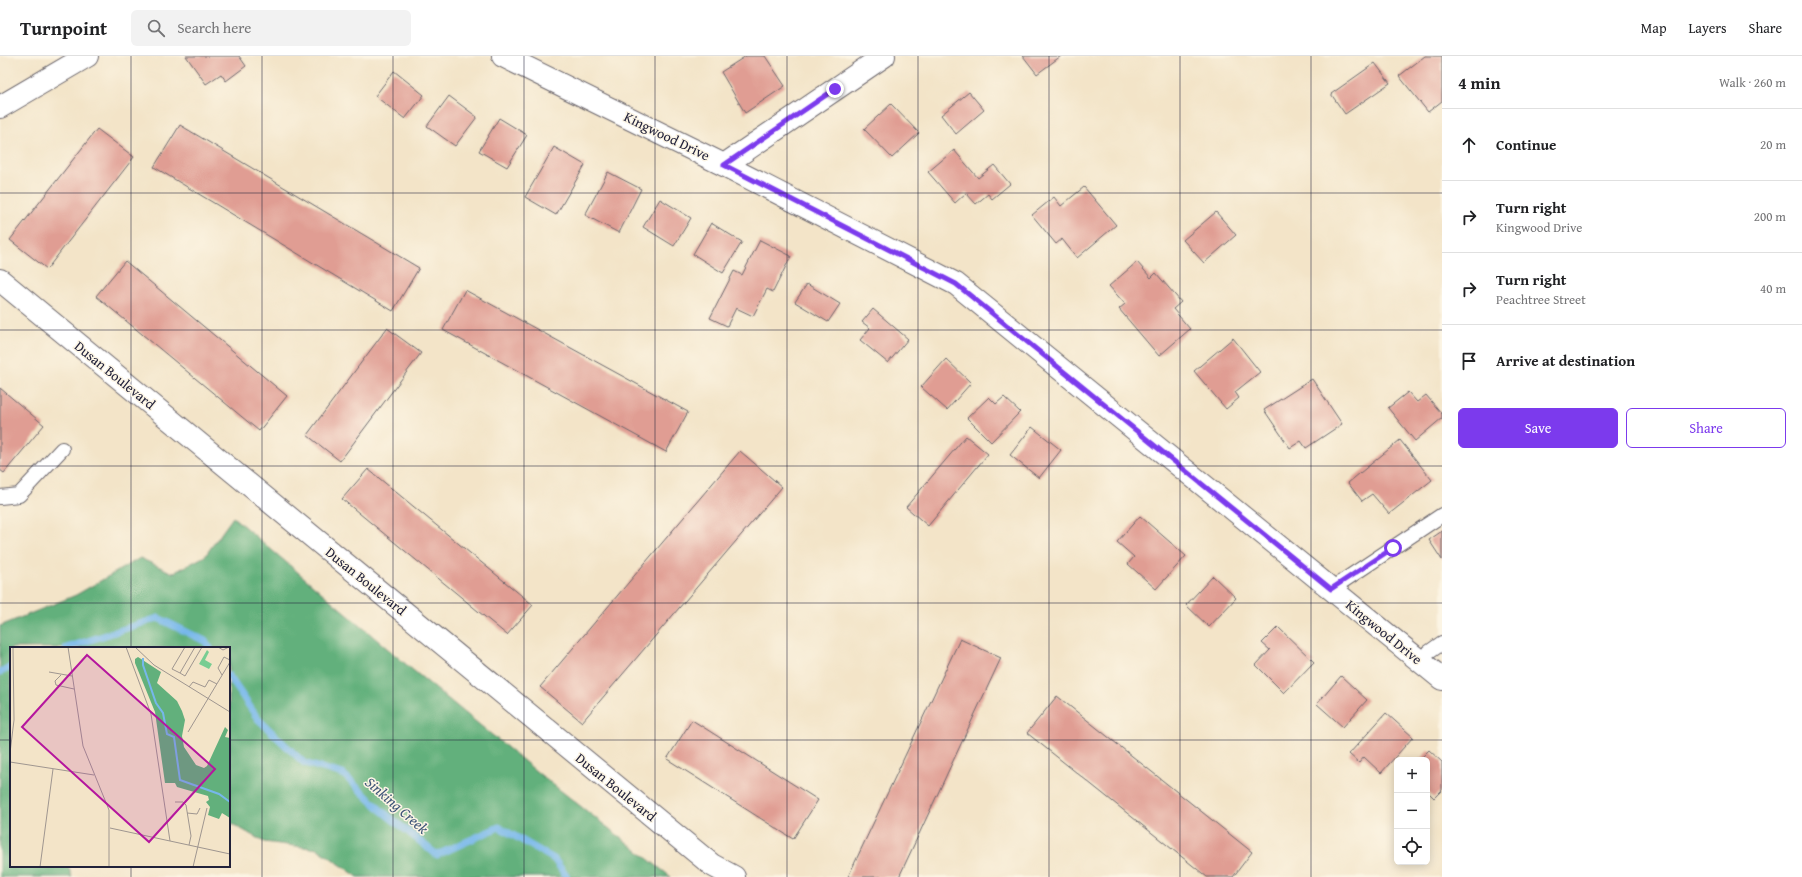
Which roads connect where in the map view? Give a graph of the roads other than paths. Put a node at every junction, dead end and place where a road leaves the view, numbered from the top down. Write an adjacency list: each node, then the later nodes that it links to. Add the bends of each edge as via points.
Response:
1 (87, 56): 4 (street)
2 (503, 56): 5 (street, Kingwood Drive)
3 (884, 56): 5 (street)
4 (0, 107)
5 (724, 165): 10 (street, Kingwood Drive, via 956,284)
6 (0, 280): 14 (street, Dusan Boulevard, via 706,860)
7 (62, 449): 8 (lane, via 19,495)
8 (0, 496)
9 (1442, 515): 10 (lane)
10 (1331, 589): 12 (street, Kingwood Drive)
11 (1442, 643): 12 (lane)
12 (1418, 660): 13 (street, Kingwood Drive)
13 (1442, 680)
14 (734, 877)

